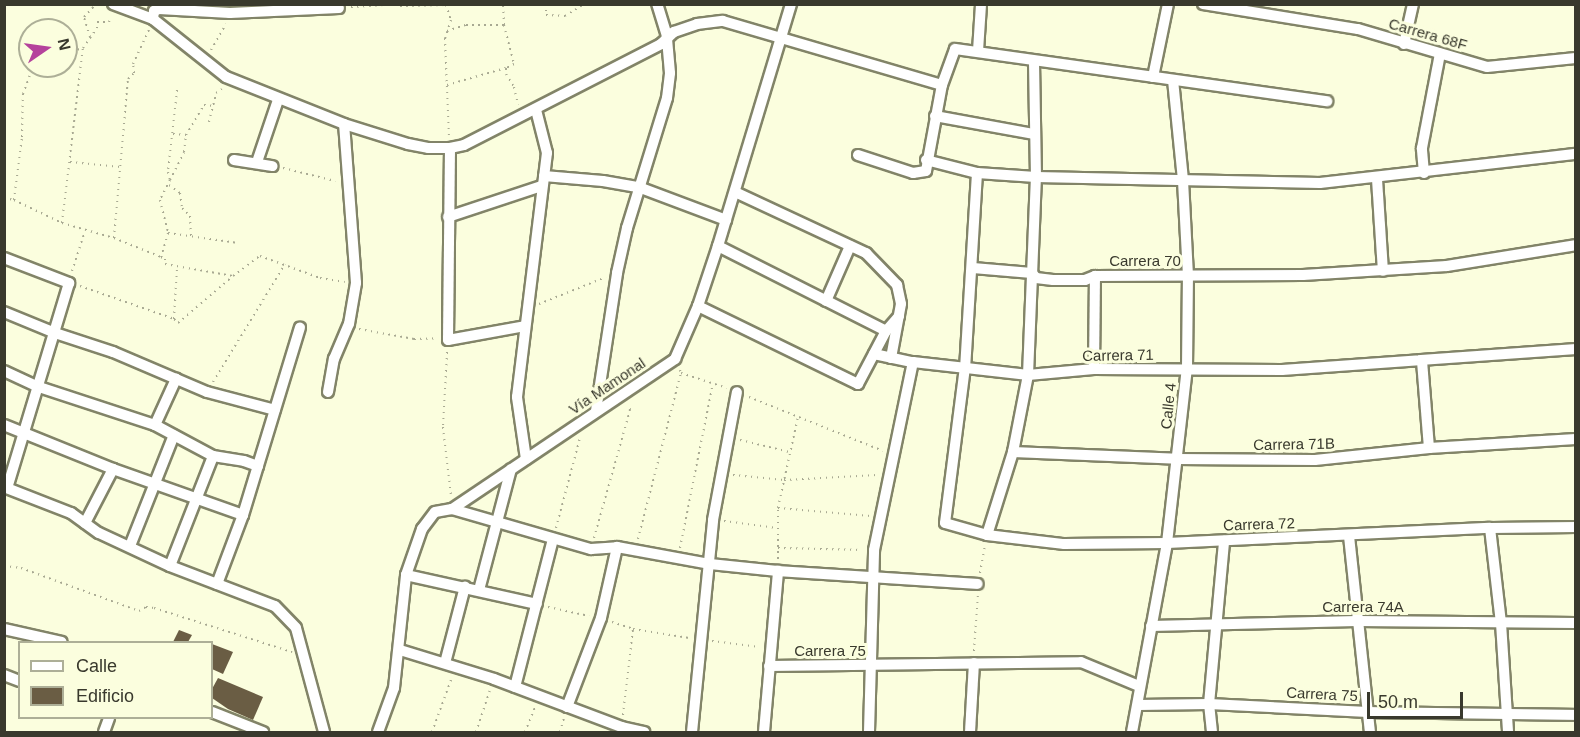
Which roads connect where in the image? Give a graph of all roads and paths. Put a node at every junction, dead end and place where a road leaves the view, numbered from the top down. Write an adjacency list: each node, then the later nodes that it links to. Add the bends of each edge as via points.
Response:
1 (96, 4): 20 (path, via 84,17)
2 (503, 4): 17 (path)
3 (546, 4): 4 (path, via 546,15 565,16)
4 (584, 4)
5 (657, 4): 19 (street)
6 (791, 4): 21 (street)
7 (981, 4): 25 (street)
8 (1168, 4): 31 (street)
9 (1203, 4): 22 (street, Carrera 68F, via 1358,29)
10 (1413, 4): 22 (street)
11 (115, 5): 16 (street); 20 (path, via 109,22 97,22)
12 (400, 5): 13 (path); 14 (path)
13 (446, 5): 18 (path, via 452,20)
14 (339, 8): 15 (street)
15 (230, 13): 16 (street, via 159,9 154,11); 27 (path, via 217,43)
16 (153, 19): 27 (street); 56 (path, via 133,63 134,73 128,79)
17 (504, 25): 18 (path, via 466,25); 30 (path, via 514,64)
18 (447, 31): 35 (path)
19 (667, 36): 21 (street, via 697,24 723,21); 41 (street, via 661,44); 67 (street, via 668,98)
20 (90, 37): 23 (path)
21 (782, 37): 36 (street); 68 (street)
22 (1404, 44): 26 (street, Carrera 68F)
23 (83, 48): 24 (path); 54 (path)
24 (78, 49)
25 (978, 51): 29 (street); 36 (street, via 955,50)
26 (1440, 54): 28 (street, Carrera 68F, via 1487,67); 59 (street, via 1422,148)
27 (204, 58): 34 (street)
28 (1575, 58)
29 (1034, 62): 31 (street); 47 (street)
30 (506, 68): 35 (path); 43 (path)
31 (1153, 77): 33 (street)
32 (29, 78): 70 (path, via 23,94)
33 (1173, 80): 39 (street); 63 (street, Calle 4)
34 (234, 81): 38 (street); 40 (path, via 216,93)
35 (447, 85): 49 (path)
36 (942, 85): 42 (street)
37 (177, 90): 46 (path)
38 (278, 100): 45 (street); 55 (street)
39 (1327, 101)
40 (213, 106): 44 (path); 48 (path, via 204,105)
41 (536, 110): 43 (street); 64 (street, via 547,153)
42 (935, 116): 47 (street); 53 (street)
43 (521, 117): 49 (street)
44 (209, 122)
45 (344, 124): 49 (street, via 408,144); 65 (street)
46 (173, 134): 48 (path); 62 (path)
47 (1034, 134): 60 (street)
48 (186, 135): 62 (path)
49 (450, 148): 71 (street)
50 (1575, 154): 59 (street)
51 (858, 156): 53 (street, via 914,172 926,171)
52 (234, 160): 55 (street)
53 (926, 160): 58 (street)
54 (70, 162): 56 (path); 73 (path)
55 (258, 162): 57 (street)
56 (121, 166): 77 (path)
57 (273, 166): 65 (path)
58 (977, 173): 60 (street); 86 (street)
59 (1424, 173): 61 (street)
60 (1036, 177): 63 (street); 89 (street)
61 (1377, 179): 63 (street, via 1320,183); 87 (street)
62 (170, 180): 66 (path)
63 (1183, 180): 92 (street, Calle 4)
64 (543, 181): 67 (street, via 603,180); 71 (street); 97 (street)
65 (347, 184): 94 (street)
66 (169, 185): 75 (path, via 160,200); 76 (path, via 180,193 182,208 190,216)
67 (640, 188): 72 (street); 88 (street)
68 (735, 192): 72 (street); 81 (street)
69 (4, 198): 70 (path)
70 (14, 200): 73 (path)
71 (448, 217): 106 (street)
72 (726, 220): 80 (street)
73 (62, 223): 74 (path)
74 (85, 231): 77 (path); 93 (path)
75 (168, 233): 76 (path); 82 (path)
76 (191, 237): 78 (path)
77 (114, 238): 82 (path)
78 (238, 243)
79 (1575, 245): 87 (street, Carrera 70, via 1447,266)
80 (718, 246): 95 (street); 96 (street)
81 (849, 246): 95 (street); 99 (street, via 866,253 897,285)
82 (161, 257): 85 (path, via 165,264)
83 (4, 258): 93 (street)
84 (285, 264): 90 (path, via 260,256); 94 (path, via 320,278); 123 (path)
85 (177, 268): 90 (path); 100 (path)
86 (973, 268): 89 (street, Carrera 70); 113 (street)
87 (1383, 271): 92 (street, Carrera 70)
88 (617, 273): 97 (path); 127 (street)
89 (1032, 273): 91 (street, Carrera 70, via 1043,279 1085,280); 118 (street)
90 (233, 276): 100 (path, via 178,323)
91 (1095, 276): 92 (street, Carrera 70); 115 (street)
92 (1188, 276): 114 (street, Calle 4)
93 (69, 283): 100 (path); 105 (street)
94 (356, 283): 103 (street)
95 (826, 301): 104 (street)
96 (698, 306): 108 (street, via 858,384); 110 (street)
97 (527, 309): 101 (street)
98 (4, 312): 105 (street)
99 (899, 315): 104 (street); 109 (street)
100 (174, 319)
101 (525, 326): 106 (street); 141 (street, via 517,397)
102 (300, 327): 126 (street)
103 (347, 327): 106 (path, via 414,339); 124 (street, via 334,359)
104 (885, 331): 108 (street)
105 (55, 333): 119 (street); 121 (street)
106 (448, 337): 153 (path, via 443,427)
107 (1575, 349): 111 (street, Carrera 71)
108 (874, 354): 109 (street, Carrera 71)
109 (891, 358): 112 (street, Carrera 71)
110 (675, 359): 117 (path); 122 (street, Vía Mamonal)
111 (1422, 361): 114 (street, Carrera 71, via 1282,370); 136 (street)
112 (913, 362): 113 (street, Carrera 71); 139 (street)
113 (965, 368): 118 (street, Carrera 71); 162 (street, Carrera 72, via 945,523)
114 (1187, 368): 115 (street, Carrera 71); 142 (street, Calle 4)
115 (1094, 369): 118 (street, Carrera 71)
116 (4, 371): 121 (street)
117 (681, 373): 120 (path); 172 (path)
118 (1028, 375): 138 (street)
119 (176, 379): 123 (street); 131 (street)
120 (713, 383): 125 (path); 173 (path)
121 (39, 387): 131 (street); 132 (street)
122 (627, 390): 127 (street, Vía Mamonal); 170 (path, via 630,410)
123 (207, 392): 126 (street)
124 (328, 392)
125 (738, 392): 128 (path); 134 (street)
126 (275, 410): 143 (street)
127 (596, 411): 129 (street, Vía Mamonal)
128 (798, 417): 137 (path); 139 (path)
129 (586, 418): 141 (street, Vía Mamonal); 164 (path)
130 (4, 425): 132 (street)
131 (154, 425): 133 (street)
132 (24, 435): 144 (street); 150 (street)
133 (174, 435): 140 (street); 149 (street)
134 (728, 438): 137 (path); 146 (street)
135 (1575, 439): 136 (street, Carrera 71B)
136 (1429, 448): 142 (street, Carrera 71B, via 1315,460)
137 (790, 452): 148 (path)
138 (1013, 452): 142 (street, Carrera 71B); 162 (street)
139 (893, 455): 147 (street)
140 (213, 456): 143 (street); 151 (street)
141 (526, 459): 145 (street, Vía Mamonal)
142 (1178, 459): 166 (street, Calle 4)
143 (258, 466): 154 (street)
144 (113, 469): 149 (street); 158 (street)
145 (511, 469): 153 (street, Vía Mamonal); 157 (street)
146 (722, 473): 148 (path); 156 (street)
147 (888, 474): 148 (path); 155 (street)
148 (784, 480): 152 (path)
149 (156, 484): 151 (street); 167 (street)
150 (6, 487): 158 (street, via 71,513)
151 (198, 499): 154 (street); 176 (street)
152 (778, 508): 155 (path); 160 (path)
153 (452, 509): 157 (street); 178 (street, Vía Mamonal, via 435,512 422,529)
154 (243, 515): 180 (street)
155 (880, 516): 171 (street)
156 (713, 520): 160 (path); 174 (street)
157 (498, 522): 164 (street); 183 (street)
158 (85, 523): 167 (street)
159 (1575, 527): 161 (street, Carrera 72)
160 (778, 528): 169 (path)
161 (1490, 528): 163 (street, Carrera 72); 187 (street)
162 (987, 535): 166 (street, Carrera 72, via 1064,544); 181 (path)
163 (1349, 536): 165 (street, Carrera 72); 186 (street)
164 (553, 539): 170 (street); 184 (street)
165 (1224, 541): 166 (street, Carrera 72); 190 (street)
166 (1167, 543): 189 (street, Calle 4)
167 (130, 546): 176 (street)
168 (617, 547): 170 (street); 172 (street); 185 (street)
169 (778, 548): 171 (path); 177 (path)
170 (591, 549)
171 (874, 550): 179 (street)
172 (634, 551): 173 (street)
173 (678, 558): 174 (street)
174 (710, 564): 177 (street); 193 (street)
175 (4, 566): 197 (path, via 21,568 139,611 154,608)
176 (170, 566): 180 (street)
177 (778, 571): 179 (street); 195 (street)
178 (406, 575): 182 (street); 196 (street, Vía Mamonal)
179 (874, 578): 181 (street); 202 (street)
180 (218, 584): 197 (street, via 275,606 296,628)
181 (978, 584): 199 (path)
182 (465, 587): 183 (street); 198 (street)
183 (479, 590): 184 (street)
184 (537, 604): 185 (path); 205 (street)
185 (600, 618): 192 (path); 209 (street)
186 (1358, 621): 187 (street, Carrera 74A); 190 (street, Carrera 74A); 211 (street)
187 (1501, 623): 188 (street, Carrera 74A); 212 (street)
188 (1575, 623)
189 (1151, 626): 190 (street, Carrera 74A); 204 (street, Calle 4)
190 (1216, 626): 207 (street)
191 (4, 629): 194 (street)
192 (633, 630): 193 (path); 214 (path)
193 (702, 640): 195 (path); 223 (street)
194 (58, 641)
195 (771, 648): 201 (street)
196 (400, 651): 198 (street); 217 (street, Vía Mamonal, via 394,688)
197 (301, 655): 216 (street)
198 (445, 663): 200 (street)
199 (974, 663): 202 (street, Carrera 75); 204 (street, Carrera 75, via 1081,662); 226 (street)
200 (456, 666): 203 (street); 218 (path)
201 (769, 666): 202 (street, Carrera 75); 224 (street)
202 (873, 666): 225 (street)
203 (494, 679): 205 (street); 219 (path)
204 (1140, 686): 208 (street, Calle 4)
205 (515, 687): 206 (street)
206 (539, 696): 209 (street); 220 (path)
207 (1209, 704): 208 (street, Carrera 75); 211 (street, Carrera 75); 228 (street)
208 (1138, 705): 227 (street, Calle 4)
209 (567, 707): 214 (street); 221 (path)
210 (213, 712): 215 (street)
211 (1368, 712): 212 (street, Carrera 75); 229 (street)
212 (1506, 714): 213 (street, Carrera 75); 230 (street)
213 (1575, 715)
214 (622, 728): 222 (street)
215 (263, 732)
216 (324, 732)
217 (378, 732)
218 (432, 732)
219 (476, 732)
220 (525, 732)
221 (560, 732)
222 (644, 732)
223 (692, 732)
224 (764, 732)
225 (869, 732)
226 (970, 732)
227 (1132, 732)
228 (1212, 732)
229 (1370, 732)
230 (1508, 732)

